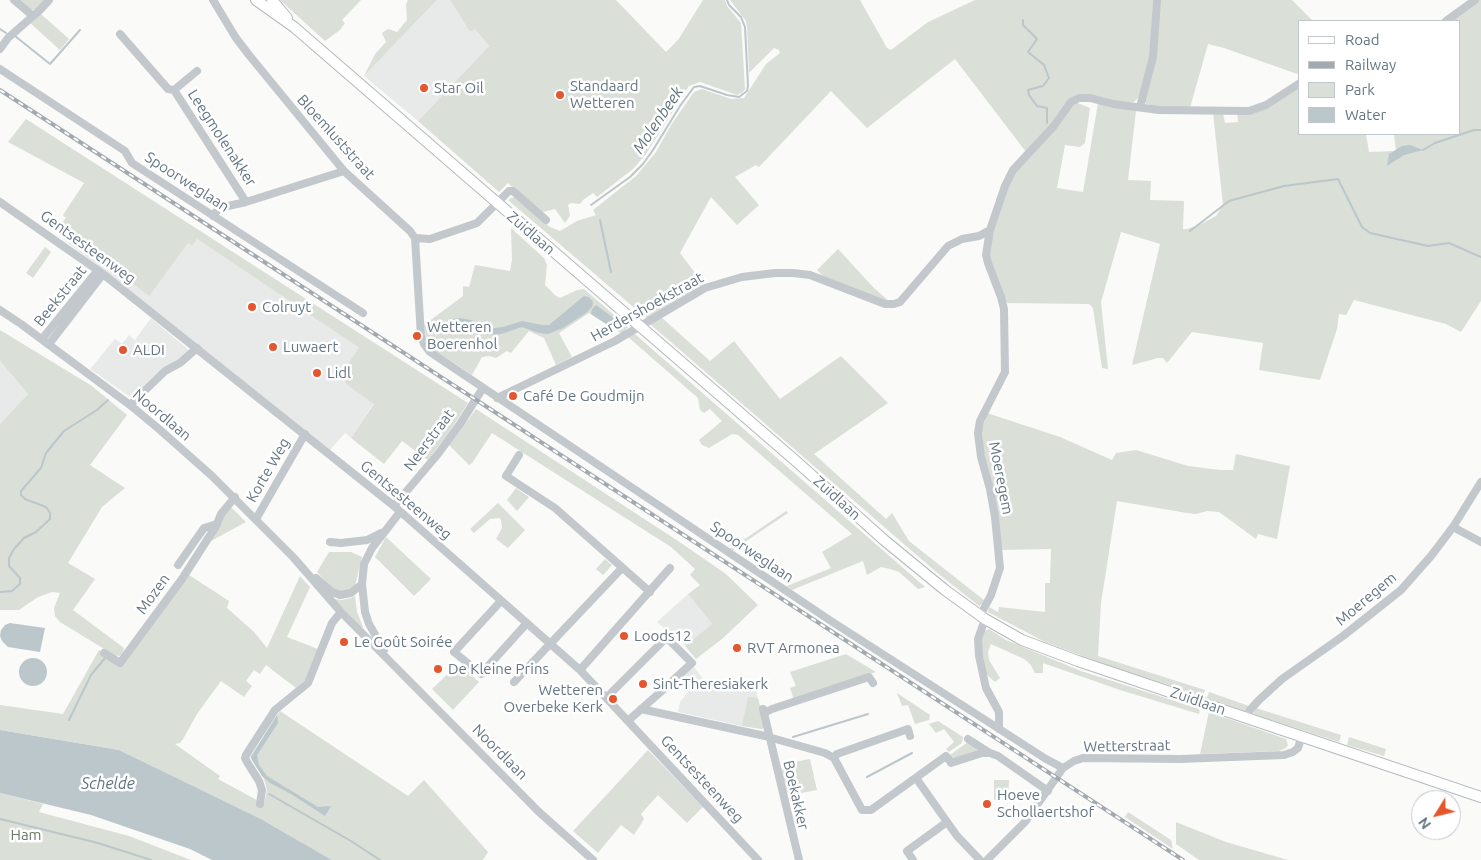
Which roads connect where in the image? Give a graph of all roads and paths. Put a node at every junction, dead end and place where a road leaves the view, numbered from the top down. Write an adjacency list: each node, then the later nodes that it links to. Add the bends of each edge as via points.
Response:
1 (14, 0): 8 (street)
2 (49, 0): 8 (street)
3 (212, 0): 18 (street, Bloemluststraat, via 244,50)
4 (256, 0): 10 (main road, Zuidlaan)
5 (272, 0): 10 (main road, Zuidlaan)
6 (1157, 0): 17 (street, via 1153,57)
7 (1475, 0): 9 (street)
8 (33, 16): 12 (street)
9 (1447, 20)
10 (294, 27): 21 (main road, Zuidlaan)
11 (120, 34): 16 (street, Leegmolenakker, via 168,89)
12 (0, 49)
13 (0, 69): 22 (street, Spoorweglaan, via 125,151 132,163)
14 (197, 71): 16 (street, Leegmolenakker)
15 (1298, 84): 17 (street, via 1266,105 1249,111 1180,111)
16 (174, 90): 20 (street, Leegmolenakker)
17 (1140, 107): 24 (street, via 1082,97 1071,102 1053,128 1014,170)
18 (344, 171): 20 (street); 25 (street, Bloemluststraat, via 407,227)
19 (0, 202): 26 (street, Gentsesteenweg)
20 (246, 202): 22 (street, via 219,208)
21 (497, 203): 23 (street, via 513,191); 25 (street, via 477,223 430,239); 29 (main road, Zuidlaan)
22 (213, 216): 28 (street, Spoorweglaan)
23 (546, 220)
24 (990, 230): 29 (street, Herdershoekstraat, via 948,246 904,297 894,304 885,304 810,276 794,273 752,275 705,288); 54 (street, Moeregem, via 986,255 1004,309 1005,372 980,421 978,433 995,517 1000,568)
25 (415, 238): 32 (street, Spoorweglaan, via 424,344 430,352)
26 (101, 272): 30 (street, Beekstraat); 31 (street, Gentsesteenweg)
27 (0, 310): 30 (street, Noordlaan)
28 (363, 312)
29 (640, 327): 33 (street, Herdershoekstraat); 54 (main road, Zuidlaan, via 884,540)
30 (46, 342): 34 (street, Noordlaan)
31 (197, 348): 34 (street, via 160,376); 35 (street, Gentsesteenweg)
32 (483, 388): 33 (street, Spoorweglaan); 39 (street, Neerstraat)
33 (497, 398): 66 (street, Spoorweglaan)
34 (130, 406): 38 (street, Noordlaan)
35 (304, 434): 39 (street, Gentsesteenweg); 40 (street, Korte Weg)
36 (520, 456): 48 (street, via 506,476 555,508)
37 (1481, 482): 42 (street, Moeregem)
38 (235, 497): 40 (street, Noordlaan); 41 (street, Mozen)
39 (397, 509): 43 (street, Noordlaan); 52 (street, Gentsesteenweg)
40 (256, 519): 46 (street, Noordlaan)
41 (217, 524): 47 (street, Mozen, via 204,528); 57 (street, Mozen, via 120,663)
42 (1453, 527): 45 (street); 64 (street, Moeregem, via 1401,590 1282,679 1258,700)
43 (383, 532): 44 (street, via 367,540); 50 (street, Noordlaan, via 364,564)
44 (330, 542)
45 (1481, 542)
46 (293, 557): 50 (street, Noordlaan, via 336,594 346,595); 53 (street, Noordlaan)
47 (178, 565)
48 (622, 568): 51 (street); 56 (street)
49 (670, 568): 51 (street)
50 (362, 584): 58 (street, Noordlaan, via 369,624)
51 (650, 592): 59 (street)
52 (501, 601): 55 (street, Gentsesteenweg); 55 (street, via 454,652 481,674)
53 (341, 612): 58 (street, Noordlaan); 77 (street, via 332,623 308,683 275,710 246,755 260,780)
54 (982, 618): 64 (main road, Zuidlaan, via 1022,640); 66 (street, Moeregem, via 979,656 986,688 999,712)
55 (528, 623): 56 (street, Gentsesteenweg)
56 (551, 644): 59 (street, Gentsesteenweg); 60 (street)
57 (104, 653)
58 (390, 660): 79 (street, Noordlaan, via 540,812)
59 (580, 670): 62 (street, Gentsesteenweg)
60 (514, 682)
61 (874, 683): 68 (street, Boekakker, via 869,677 764,711)
62 (607, 697): 63 (street, via 668,639 692,663); 65 (street, Gentsesteenweg)
63 (641, 709): 65 (street); 68 (street)
64 (1247, 718): 67 (main road, Zuidlaan)
65 (628, 720): 80 (street, Gentsesteenweg)
66 (999, 730): 73 (street, Spoorweglaan)
67 (1302, 735): 73 (street, Wetterstraat, via 1298,748 1284,755 1083,758); 76 (main road, Zuidlaan)
68 (768, 736): 72 (street); 81 (street, Boekakker)
69 (910, 736): 72 (street, via 908,729 837,754)
70 (968, 740): 71 (street)
71 (990, 753): 74 (street, via 950,761 946,756); 75 (street)
72 (834, 758): 74 (street, via 862,810 871,810)
73 (1063, 768): 75 (street)
74 (916, 778): 78 (street)
75 (1048, 790): 84 (street, via 1025,822)
76 (1481, 796)
77 (260, 804)
78 (947, 822): 82 (street, via 907,851); 83 (street)
79 (593, 860)
80 (758, 860)
81 (799, 860)
82 (914, 860)
83 (980, 860)
84 (987, 860)

